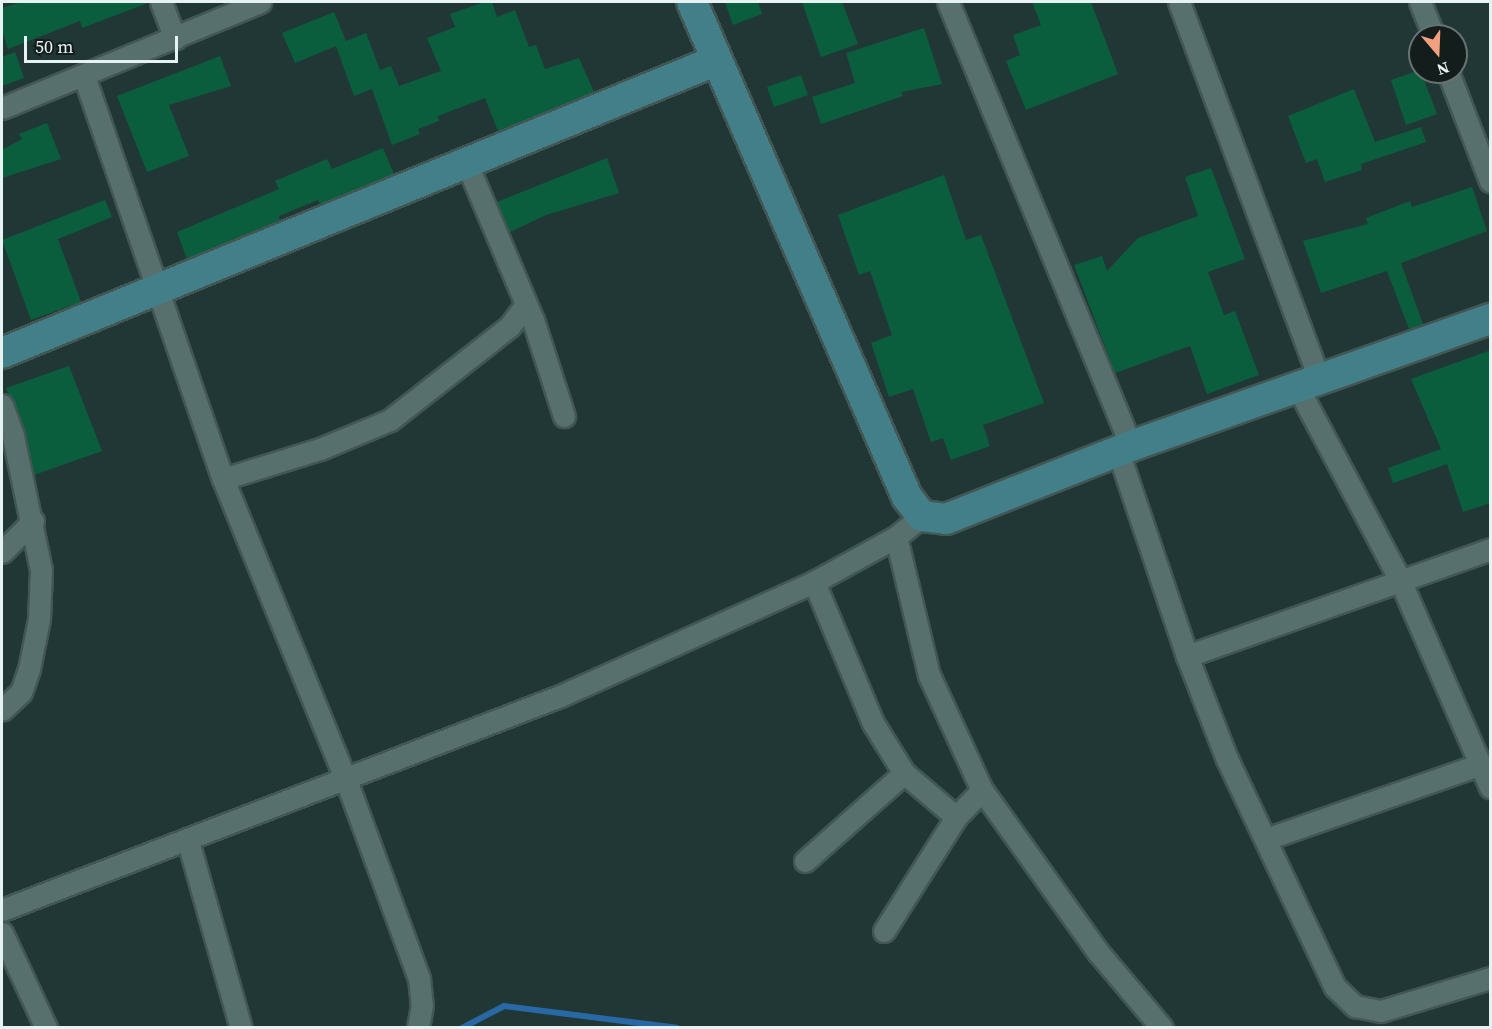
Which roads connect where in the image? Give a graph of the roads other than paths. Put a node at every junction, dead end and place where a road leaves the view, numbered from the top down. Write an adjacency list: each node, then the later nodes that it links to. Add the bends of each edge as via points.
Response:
1 (161, 2): 8 (street)
2 (260, 2): 8 (street)
3 (692, 2): 9 (street)
4 (948, 2): 22 (street)
5 (1179, 2): 19 (street)
6 (1420, 2): 7 (street)
7 (1429, 24)
8 (175, 39): 10 (street)
9 (716, 61): 13 (street); 24 (street, via 907,497)
10 (84, 76): 12 (street); 15 (street, via 123,178)
11 (1453, 84): 14 (street)
12 (2, 108)
13 (467, 164): 15 (street); 16 (street)
14 (1491, 181)
15 (156, 289): 18 (street); 23 (street)
16 (526, 304): 21 (street); 23 (street, via 510,326 390,420 320,449)
17 (1491, 319): 19 (street)
18 (2, 353)
19 (1308, 383): 22 (street); 29 (street)
20 (2, 405): 25 (street)
21 (564, 416)
22 (1125, 448): 24 (street, via 946,519); 31 (street)
23 (224, 479): 35 (street)
24 (922, 516): 26 (street)
25 (33, 521): 28 (street); 32 (street, via 41,570 39,619 21,692)
26 (896, 537): 30 (street); 37 (street, via 929,675)
27 (1491, 549): 29 (street)
28 (2, 552)
29 (1400, 580): 31 (street); 33 (street)
30 (814, 582): 34 (street, via 873,723); 35 (street, via 560,696)
31 (1187, 656): 39 (street, via 1227,759)
32 (2, 710)
33 (1478, 765): 36 (street); 39 (street)
34 (904, 773): 38 (street); 41 (street)
35 (346, 780): 40 (street); 48 (street, via 419,978 422,1005)
36 (1491, 787)
37 (982, 790): 38 (street); 49 (street, via 1098,952)
38 (956, 817): 43 (street)
39 (1266, 839): 45 (street, via 1320,959 1335,987 1355,1006 1381,1011)
40 (188, 841): 42 (street); 47 (street)
41 (805, 861)
42 (2, 910)
43 (884, 931)
44 (2, 933): 46 (street)
45 (1491, 978)
46 (46, 1028)
47 (241, 1028)
48 (418, 1028)
49 (1162, 1028)

